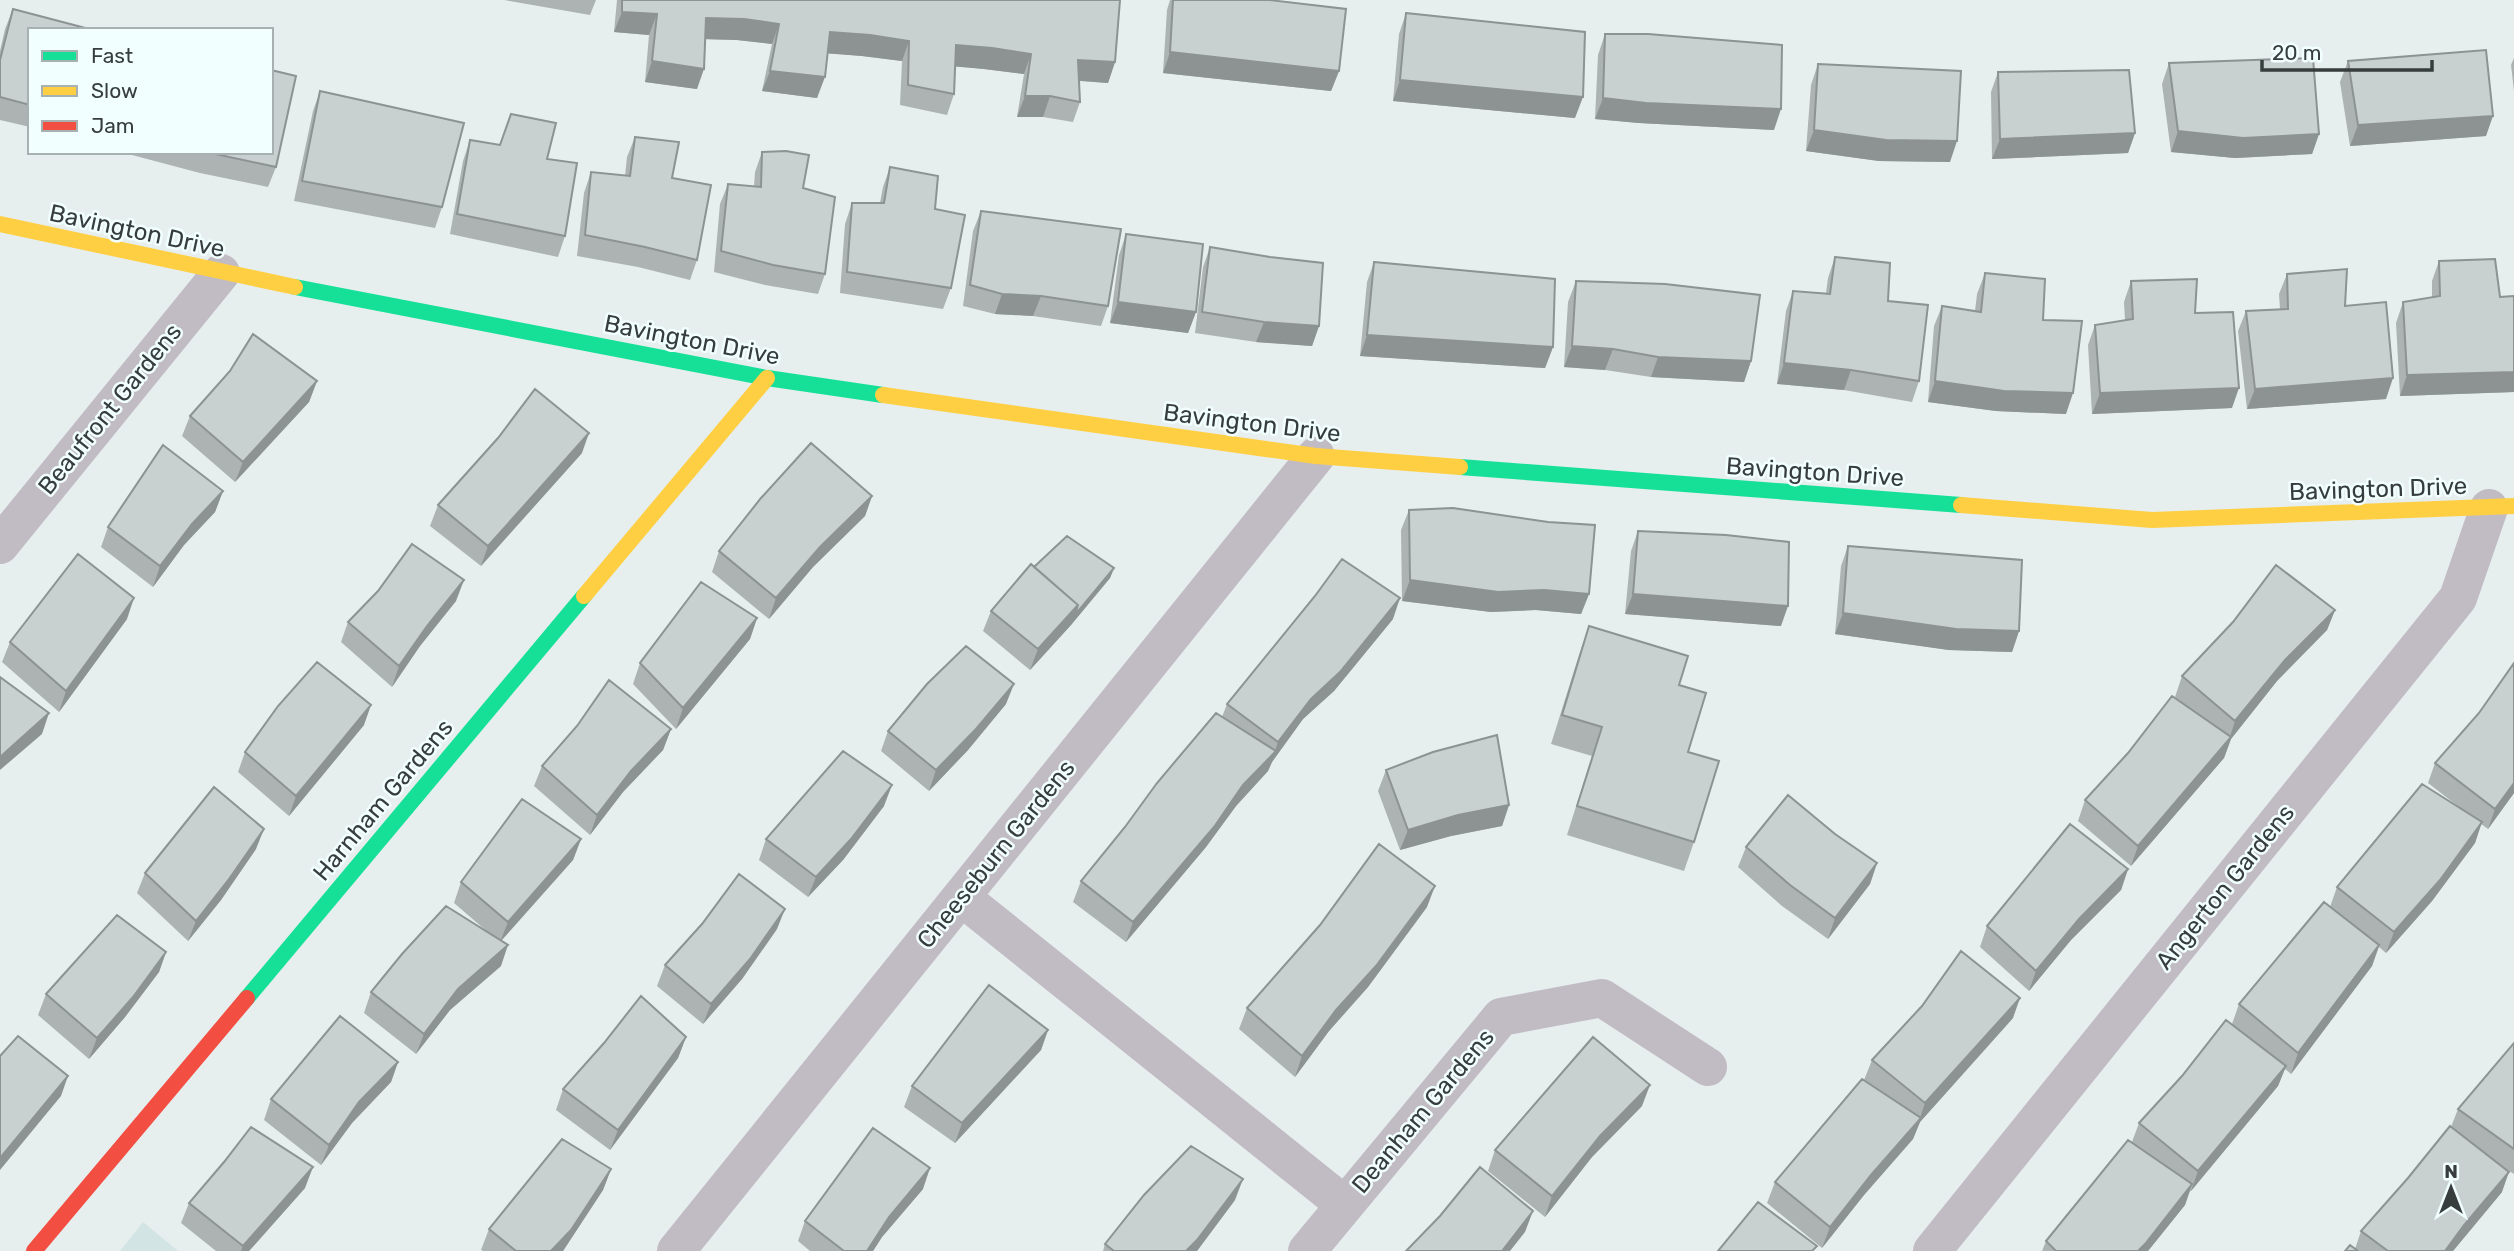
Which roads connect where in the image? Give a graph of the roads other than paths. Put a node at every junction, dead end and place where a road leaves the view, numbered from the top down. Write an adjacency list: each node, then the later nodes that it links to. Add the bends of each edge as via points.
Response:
1 (0, 224): 2 (street, Bavington Drive)
2 (220, 273): 3 (street, Bavington Drive); 6 (street, Beaufront Gardens)
3 (766, 378): 4 (street, Bavington Drive); 10 (street, Harnham Gardens)
4 (1316, 456): 5 (street, Bavington Drive, via 2152,520); 7 (street, Cheeseburn Gardens)
5 (2502, 507): 13 (street, Angerton Gardens, via 2458,598)
6 (0, 545)
7 (961, 897): 9 (street); 11 (street, Cheeseburn Gardens)
8 (1708, 1067): 9 (street, Deanham Gardens, via 1602,998 1501,1017)
9 (1345, 1205): 12 (street, Deanham Gardens)
10 (34, 1251)
11 (676, 1251)
12 (1307, 1251)
13 (1932, 1251)

